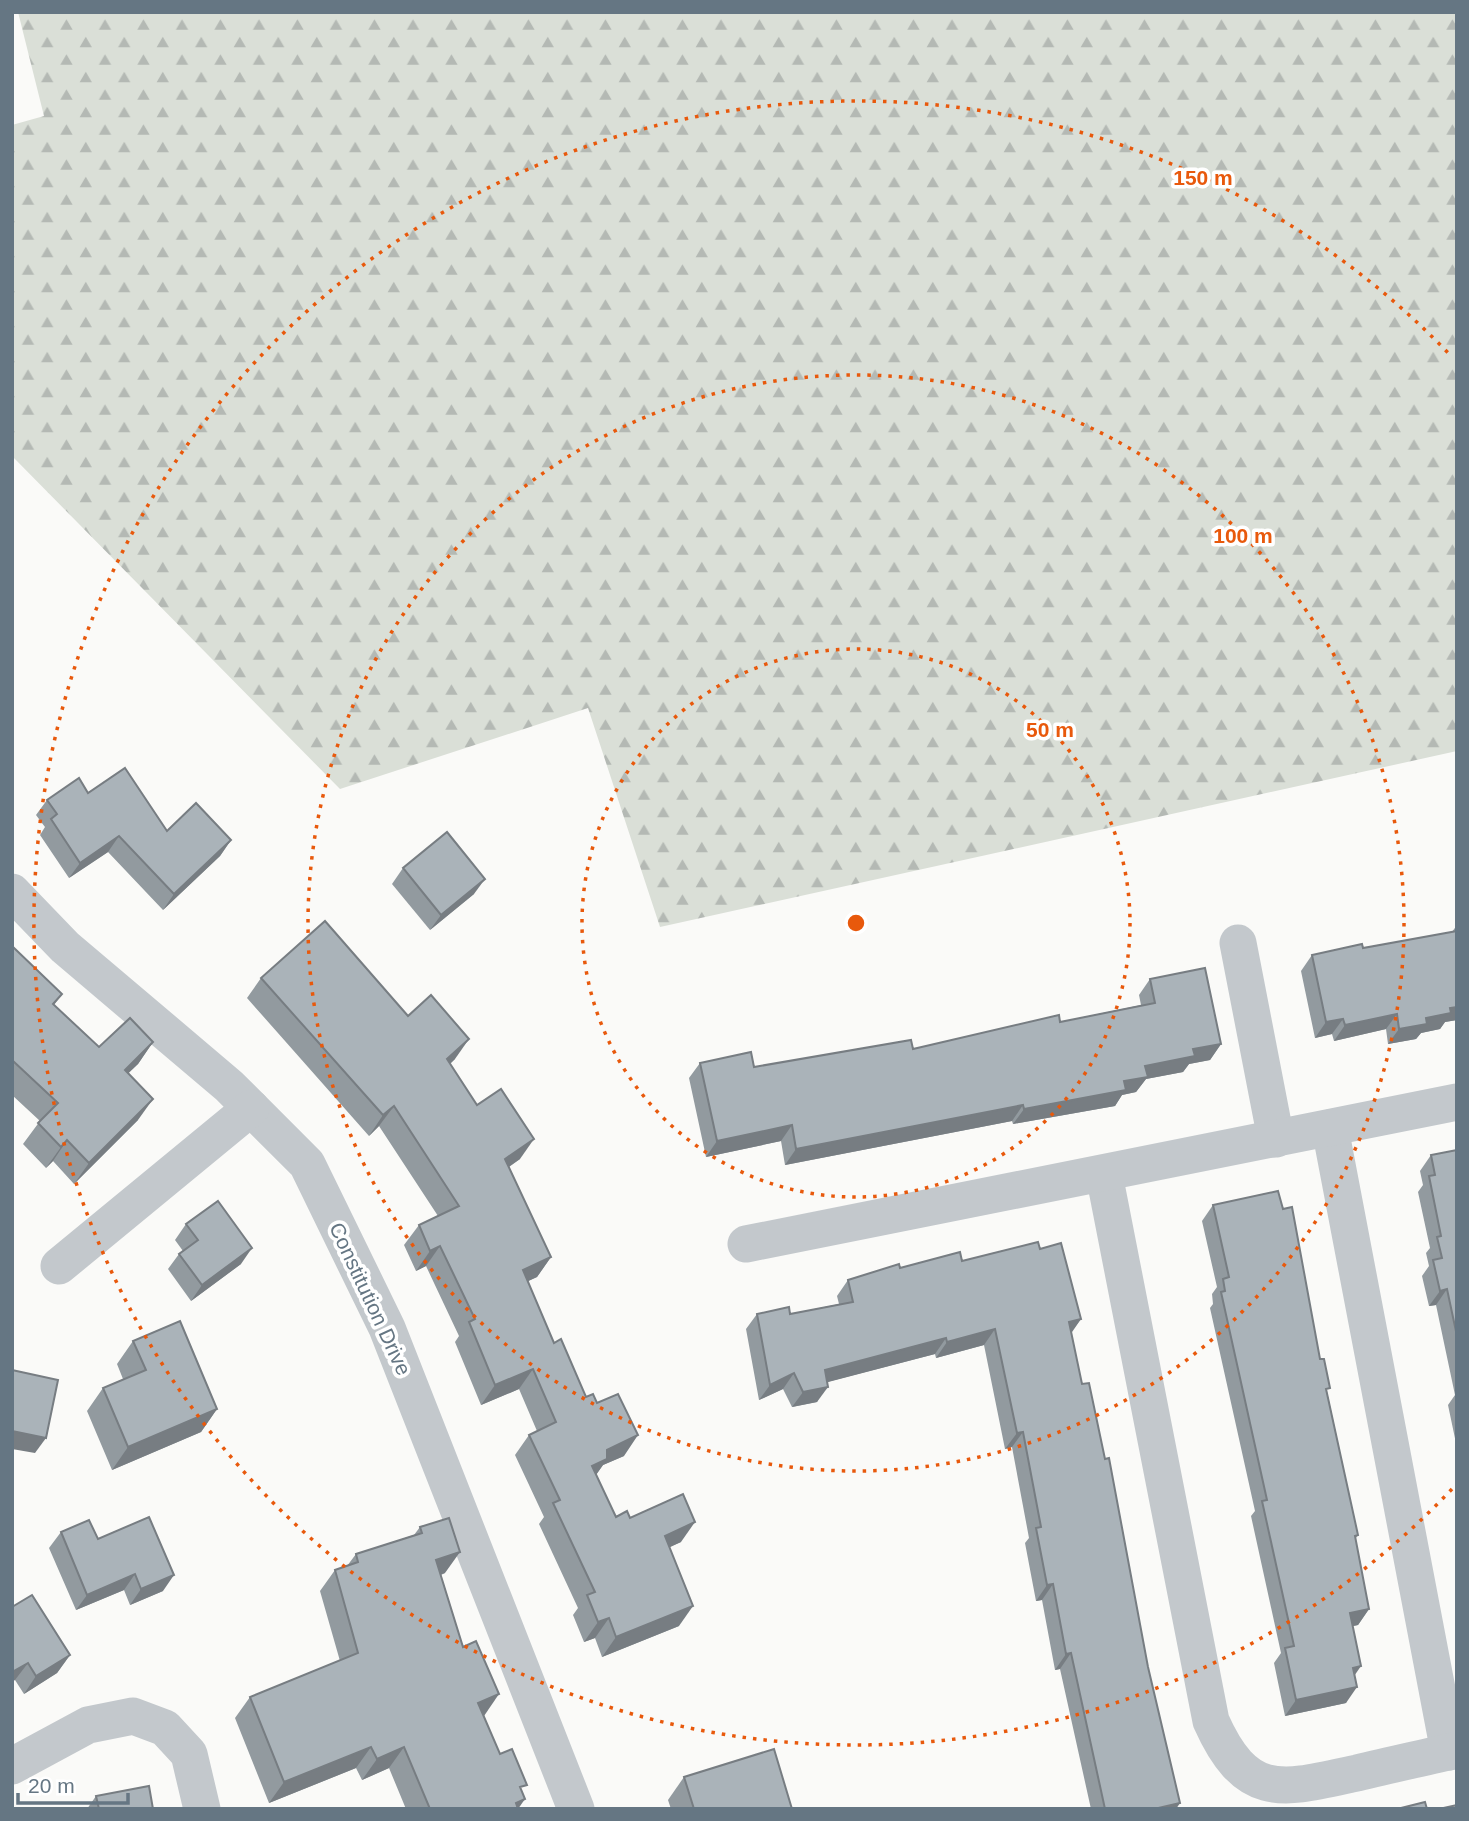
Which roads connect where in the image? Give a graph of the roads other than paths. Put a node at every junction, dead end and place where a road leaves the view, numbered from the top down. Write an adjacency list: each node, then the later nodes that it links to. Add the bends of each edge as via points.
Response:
1 (12, 892): 4 (street, Constitution Drive, via 65,947)
2 (1238, 943): 6 (street)
3 (1457, 1102): 5 (street)
4 (251, 1108): 9 (street); 13 (street, Constitution Drive, via 307,1164 387,1328)
5 (1330, 1128): 6 (street); 10 (street)
6 (1276, 1139): 7 (street)
7 (1104, 1174): 8 (street); 10 (street, via 1211,1721 1225,1753 1264,1782 1292,1787)
8 (746, 1244)
9 (59, 1266)
10 (1453, 1751)
11 (12, 1766): 12 (street, via 88,1725 133,1717 166,1728 189,1755)
12 (202, 1809)
13 (576, 1809)

